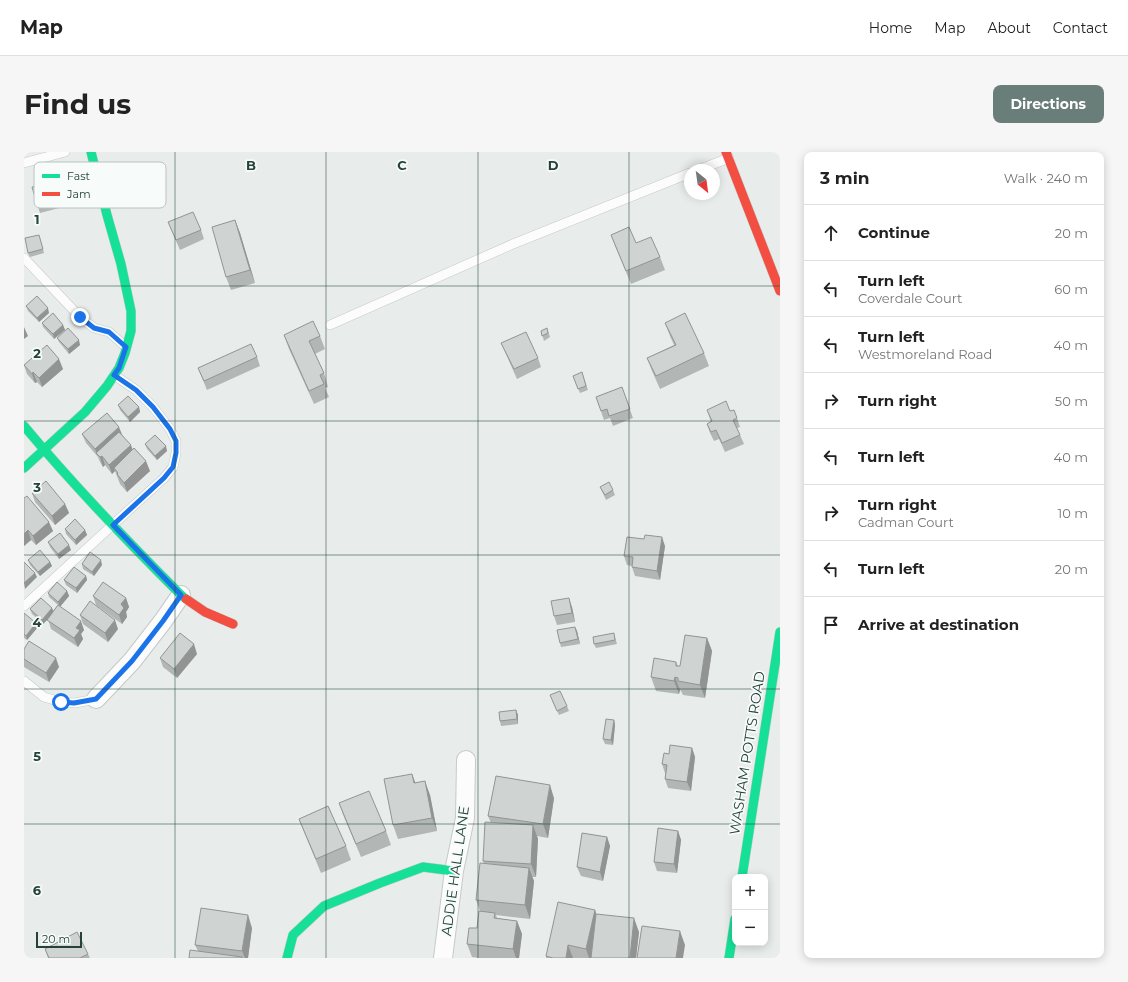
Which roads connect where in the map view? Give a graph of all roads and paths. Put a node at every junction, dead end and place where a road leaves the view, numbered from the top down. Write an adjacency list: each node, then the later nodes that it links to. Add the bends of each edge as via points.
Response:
1 (65, 152): 5 (lane)
2 (91, 152): 4 (street)
3 (727, 155): 6 (lane); 10 (street)
4 (93, 162)
5 (24, 163)
6 (710, 164)
7 (684, 175): 11 (lane, via 513,244)
8 (104, 208): 12 (street, via 121,264 131,311 131,331)
9 (24, 258): 12 (lane, via 80,317 94,328 109,332)
10 (780, 291)
11 (330, 325)
12 (126, 347): 13 (street)
13 (114, 375): 15 (street, via 85,412); 17 (lane, via 136,390 158,413 176,441 176,453 173,467 164,478)
14 (24, 426): 15 (street)
15 (44, 450): 16 (street); 17 (street)
16 (24, 468)
17 (113, 525): 18 (street); 19 (lane)
18 (181, 595): 20 (street, via 205,612); 23 (street, via 132,661)
19 (24, 606)
20 (233, 624)
21 (780, 632): 26 (street, WASHAM POTTS ROAD)
22 (24, 681): 23 (lane, via 44,697 61,702 74,703)
23 (96, 699)
24 (466, 760): 25 (street, ADDIE HALL LANE, via 465,818)
25 (454, 871): 28 (street, via 423,867 324,906 293,935); 29 (street, ADDIE HALL LANE)
26 (742, 874)
27 (732, 938): 30 (street)
28 (287, 958)
29 (443, 958)
30 (729, 958)

